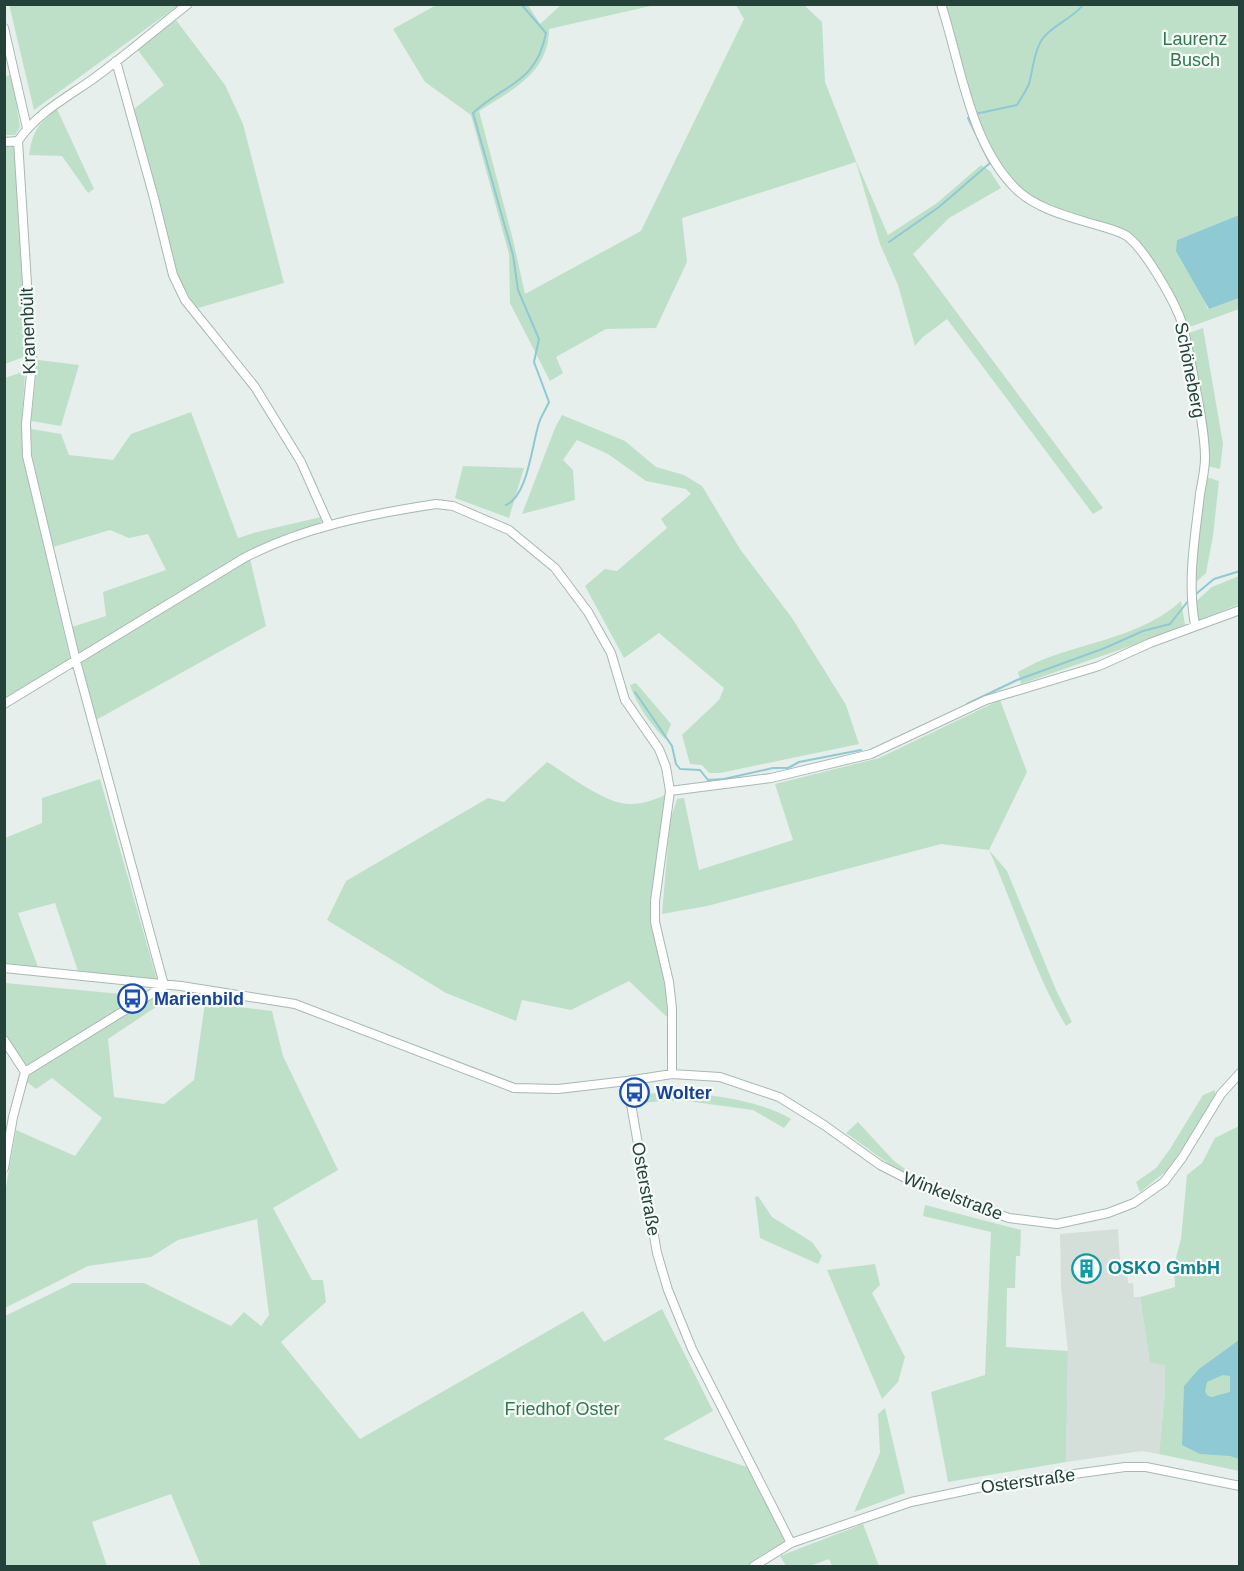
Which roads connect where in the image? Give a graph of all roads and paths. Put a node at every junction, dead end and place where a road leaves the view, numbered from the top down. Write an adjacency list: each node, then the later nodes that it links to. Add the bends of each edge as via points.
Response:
1 (188, 4): 4 (street)
2 (941, 4): 10 (street, Schöneberg, via 973,118 1008,180 1035,203 1126,236 1161,279 1179,315 1199,405 1205,458 1191,565)
3 (4, 28): 5 (street)
4 (116, 61): 5 (street); 8 (street, via 172,275 185,300 255,387 301,462)
5 (27, 129): 6 (street)
6 (18, 141): 7 (street); 11 (street, Kranenbült, via 32,363 27,456)
7 (4, 142)
8 (329, 525): 11 (street, via 244,558); 13 (street, via 436,504 453,506 509,530 555,568 588,612 611,653 625,700 659,749)
9 (1239, 610): 10 (street)
10 (1196, 625): 13 (street, via 1099,666 986,700 871,754 771,778)
11 (75, 661): 12 (street); 15 (street, Kranenbült)
12 (4, 704)
13 (670, 790): 19 (street, via 655,922 672,1008)
14 (4, 968): 15 (street)
15 (164, 985): 17 (street); 20 (street, via 295,1004 514,1088 558,1089)
16 (4, 1040): 17 (street)
17 (25, 1072): 21 (street)
18 (1239, 1073): 19 (street, Winkelstraße, via 1164,1182 1134,1203 1057,1224 1009,1218 926,1188 880,1165 779,1097 720,1077)
19 (672, 1074): 20 (street, Winkelstraße)
20 (627, 1082): 23 (street, Osterstraße, via 657,1253 668,1290 702,1369)
21 (4, 1168)
22 (1239, 1486): 23 (street, Osterstraße, via 1146,1467 1125,1467 987,1486 911,1502)
23 (791, 1543): 24 (street)
24 (754, 1566)

